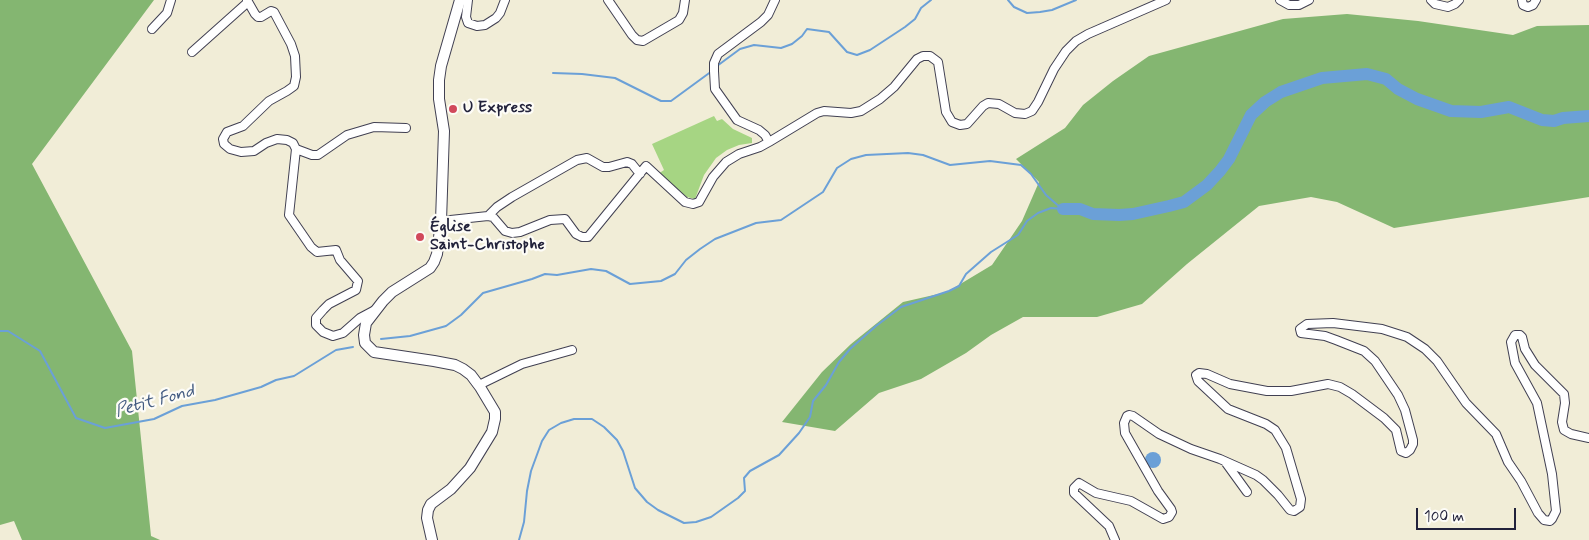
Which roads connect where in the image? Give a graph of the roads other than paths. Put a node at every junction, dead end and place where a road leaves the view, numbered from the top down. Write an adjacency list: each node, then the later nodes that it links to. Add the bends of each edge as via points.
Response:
1 (171, 0): 16 (street, via 167,13)
2 (460, 0): 23 (main road, via 439,80 444,132)
3 (468, 0): 4 (street, via 466,17 468,23 476,26 496,18)
4 (505, 0)
5 (608, 0): 6 (street, via 632,35 643,41 680,20)
6 (686, 0)
7 (775, 0): 19 (street, via 768,15 718,54 714,63 715,90 738,120 759,130)
8 (1166, 0): 19 (street, via 1076,41 1054,69 1032,111 1024,114 993,102 983,106 966,124 952,122 946,112 938,62 930,56 923,56 894,87 861,111 817,113)
9 (1280, 0): 10 (street, via 1289,5)
10 (1309, 0)
11 (1431, 0): 12 (street, via 1448,7)
12 (1459, 0)
13 (1522, 0): 14 (street, via 1528,7)
14 (1536, 0)
15 (247, 1): 17 (street); 20 (street, via 258,17 274,12 291,44 296,77 294,86 269,101 243,126 227,132 224,144 241,152 254,151 277,139 287,140)
16 (152, 29)
17 (192, 52)
18 (406, 128): 20 (street, via 374,127 347,135 318,155)
19 (769, 142): 21 (street, via 726,162 699,202 693,204 685,202 646,166)
20 (296, 149): 24 (street, via 289,215 311,247 317,252 336,250 340,260 358,281 356,290 323,310 316,318 316,326 334,336)
21 (640, 174): 22 (street, via 627,162 603,167 587,158 577,160 497,206); 22 (street, via 588,236 576,234 565,219 550,220 512,233)
22 (488, 216): 23 (street)
23 (441, 221): 24 (main road, via 434,262 392,292)
24 (375, 310): 26 (main road, via 366,323 364,335 365,343 374,352 455,365 471,374)
25 (572, 350): 26 (street, via 522,364)
26 (479, 385): 30 (main road, via 495,412 492,432 467,472 430,504 427,518)
27 (1589, 438): 28 (street, via 1564,430 1564,394 1531,361 1522,337 1515,335 1511,342 1515,363 1536,403 1552,474 1556,511 1550,521 1544,520 1508,462 1496,434 1466,403 1431,354 1414,341 1392,332 1315,323 1302,326 1300,332 1336,340 1364,351 1375,361 1405,410 1412,447 1408,452 1400,451 1396,430 1384,418 1334,385 1320,384 1284,392 1267,391 1230,384 1199,373 1196,376 1198,380 1228,409 1275,430 1288,456 1301,498 1300,507 1290,510 1263,480)
28 (1225, 462): 29 (street); 31 (street, via 1191,450 1133,416 1127,416 1125,433 1172,512 1163,519 1131,501 1096,492 1079,483 1074,492 1109,526)
29 (1247, 492)
30 (432, 540)
31 (1115, 540)

